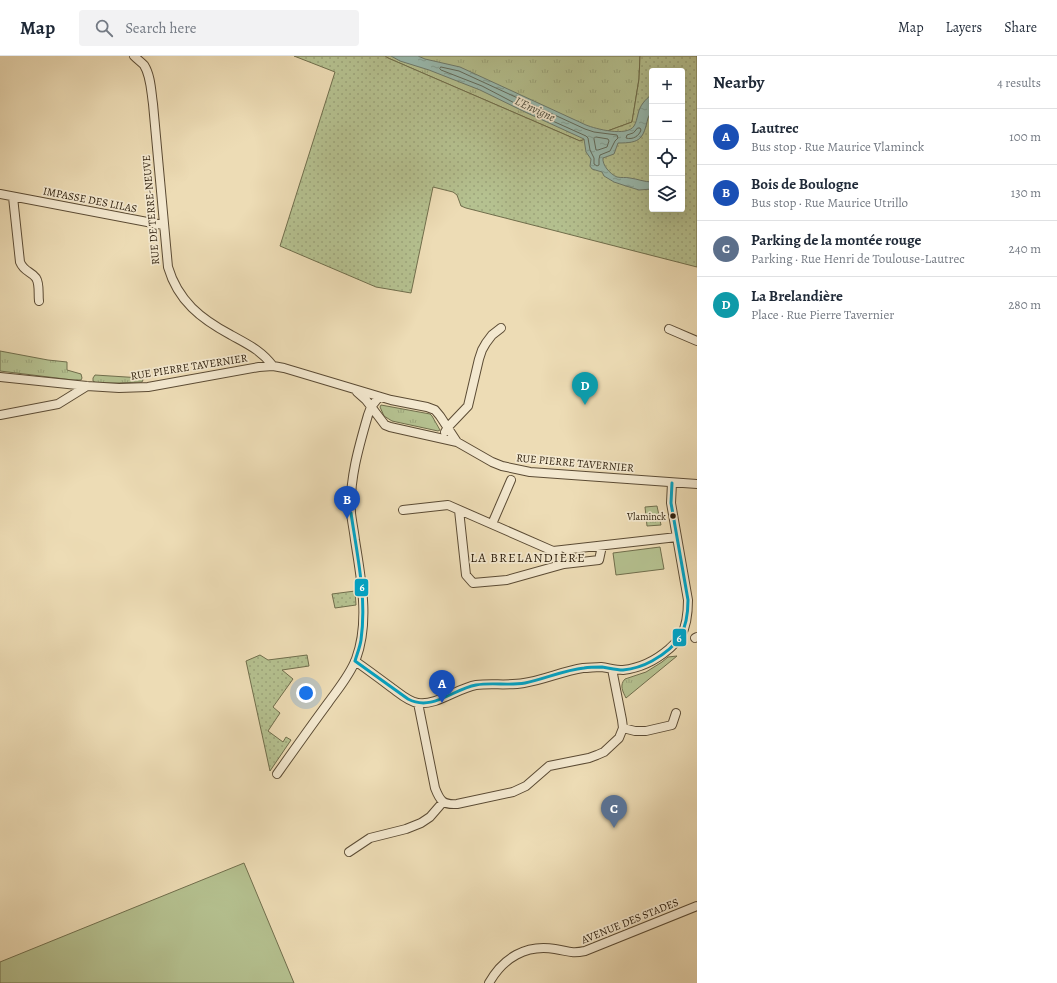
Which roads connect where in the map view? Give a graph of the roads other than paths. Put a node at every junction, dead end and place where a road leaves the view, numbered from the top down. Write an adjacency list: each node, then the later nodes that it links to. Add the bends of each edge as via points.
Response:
1 (134, 56): 4 (street, RUE DE TERRE-NEUVE, via 144,65 151,86)
2 (0, 194): 3 (street, IMPASSE DES LILAS)
3 (13, 197): 4 (street, IMPASSE DES LILAS); 5 (street, via 20,262 24,270 36,277)
4 (163, 226): 9 (street, RUE DE TERRE-NEUVE, via 171,280 187,304 219,329 258,350)
5 (39, 301)
6 (501, 328): 16 (street, via 492,335 482,350 468,406)
7 (669, 329): 8 (street)
8 (697, 341)
9 (273, 366): 11 (street, RUE PIERRE TAVERNIER, via 148,387); 12 (street, RUE PIERRE TAVERNIER)
10 (0, 377): 11 (street, RUE PIERRE TAVERNIER)
11 (88, 386): 15 (street, via 58,404)
12 (355, 390): 13 (street, RUE PIERRE TAVERNIER); 14 (street, RUE PIERRE TAVERNIER)
13 (379, 397): 14 (street); 16 (street, RUE PIERRE TAVERNIER, via 435,410)
14 (371, 407): 17 (street, RUE PIERRE TAVERNIER, via 390,427); 27 (street, via 355,466 351,498 363,600 361,641)
15 (0, 415)
16 (448, 427): 17 (street, via 444,434); 18 (street, RUE PIERRE TAVERNIER)
17 (438, 437): 18 (street, RUE PIERRE TAVERNIER)
18 (457, 442): 20 (street, RUE PIERRE TAVERNIER, via 492,462 530,472)
19 (511, 480): 24 (street)
20 (672, 483): 21 (street, RUE PIERRE TAVERNIER); 25 (street, via 671,503)
21 (697, 484)
22 (403, 510): 23 (street, via 448,505)
23 (459, 510): 24 (street); 26 (street, via 466,575 473,583 507,580 564,564 599,560)
24 (492, 524): 26 (street, via 553,551)
25 (677, 537): 26 (street); 28 (street, via 688,600 688,614 681,636 655,660 644,666)
26 (602, 546)
27 (355, 661): 29 (street); 32 (street)
28 (612, 669): 29 (street, via 583,668 537,681 475,685); 31 (street)
29 (418, 704): 33 (street, via 435,788)
30 (676, 713): 31 (street, via 672,725 646,731)
31 (623, 728): 33 (street, via 619,738 604,752 589,758 549,766 526,786 513,792 457,804)
32 (277, 774)
33 (443, 802): 34 (street, via 421,823 370,838)
34 (349, 852)
35 (697, 906): 36 (street, AVENUE DES STADES, via 585,951 573,953 544,947 522,952 500,967)
36 (489, 983)

